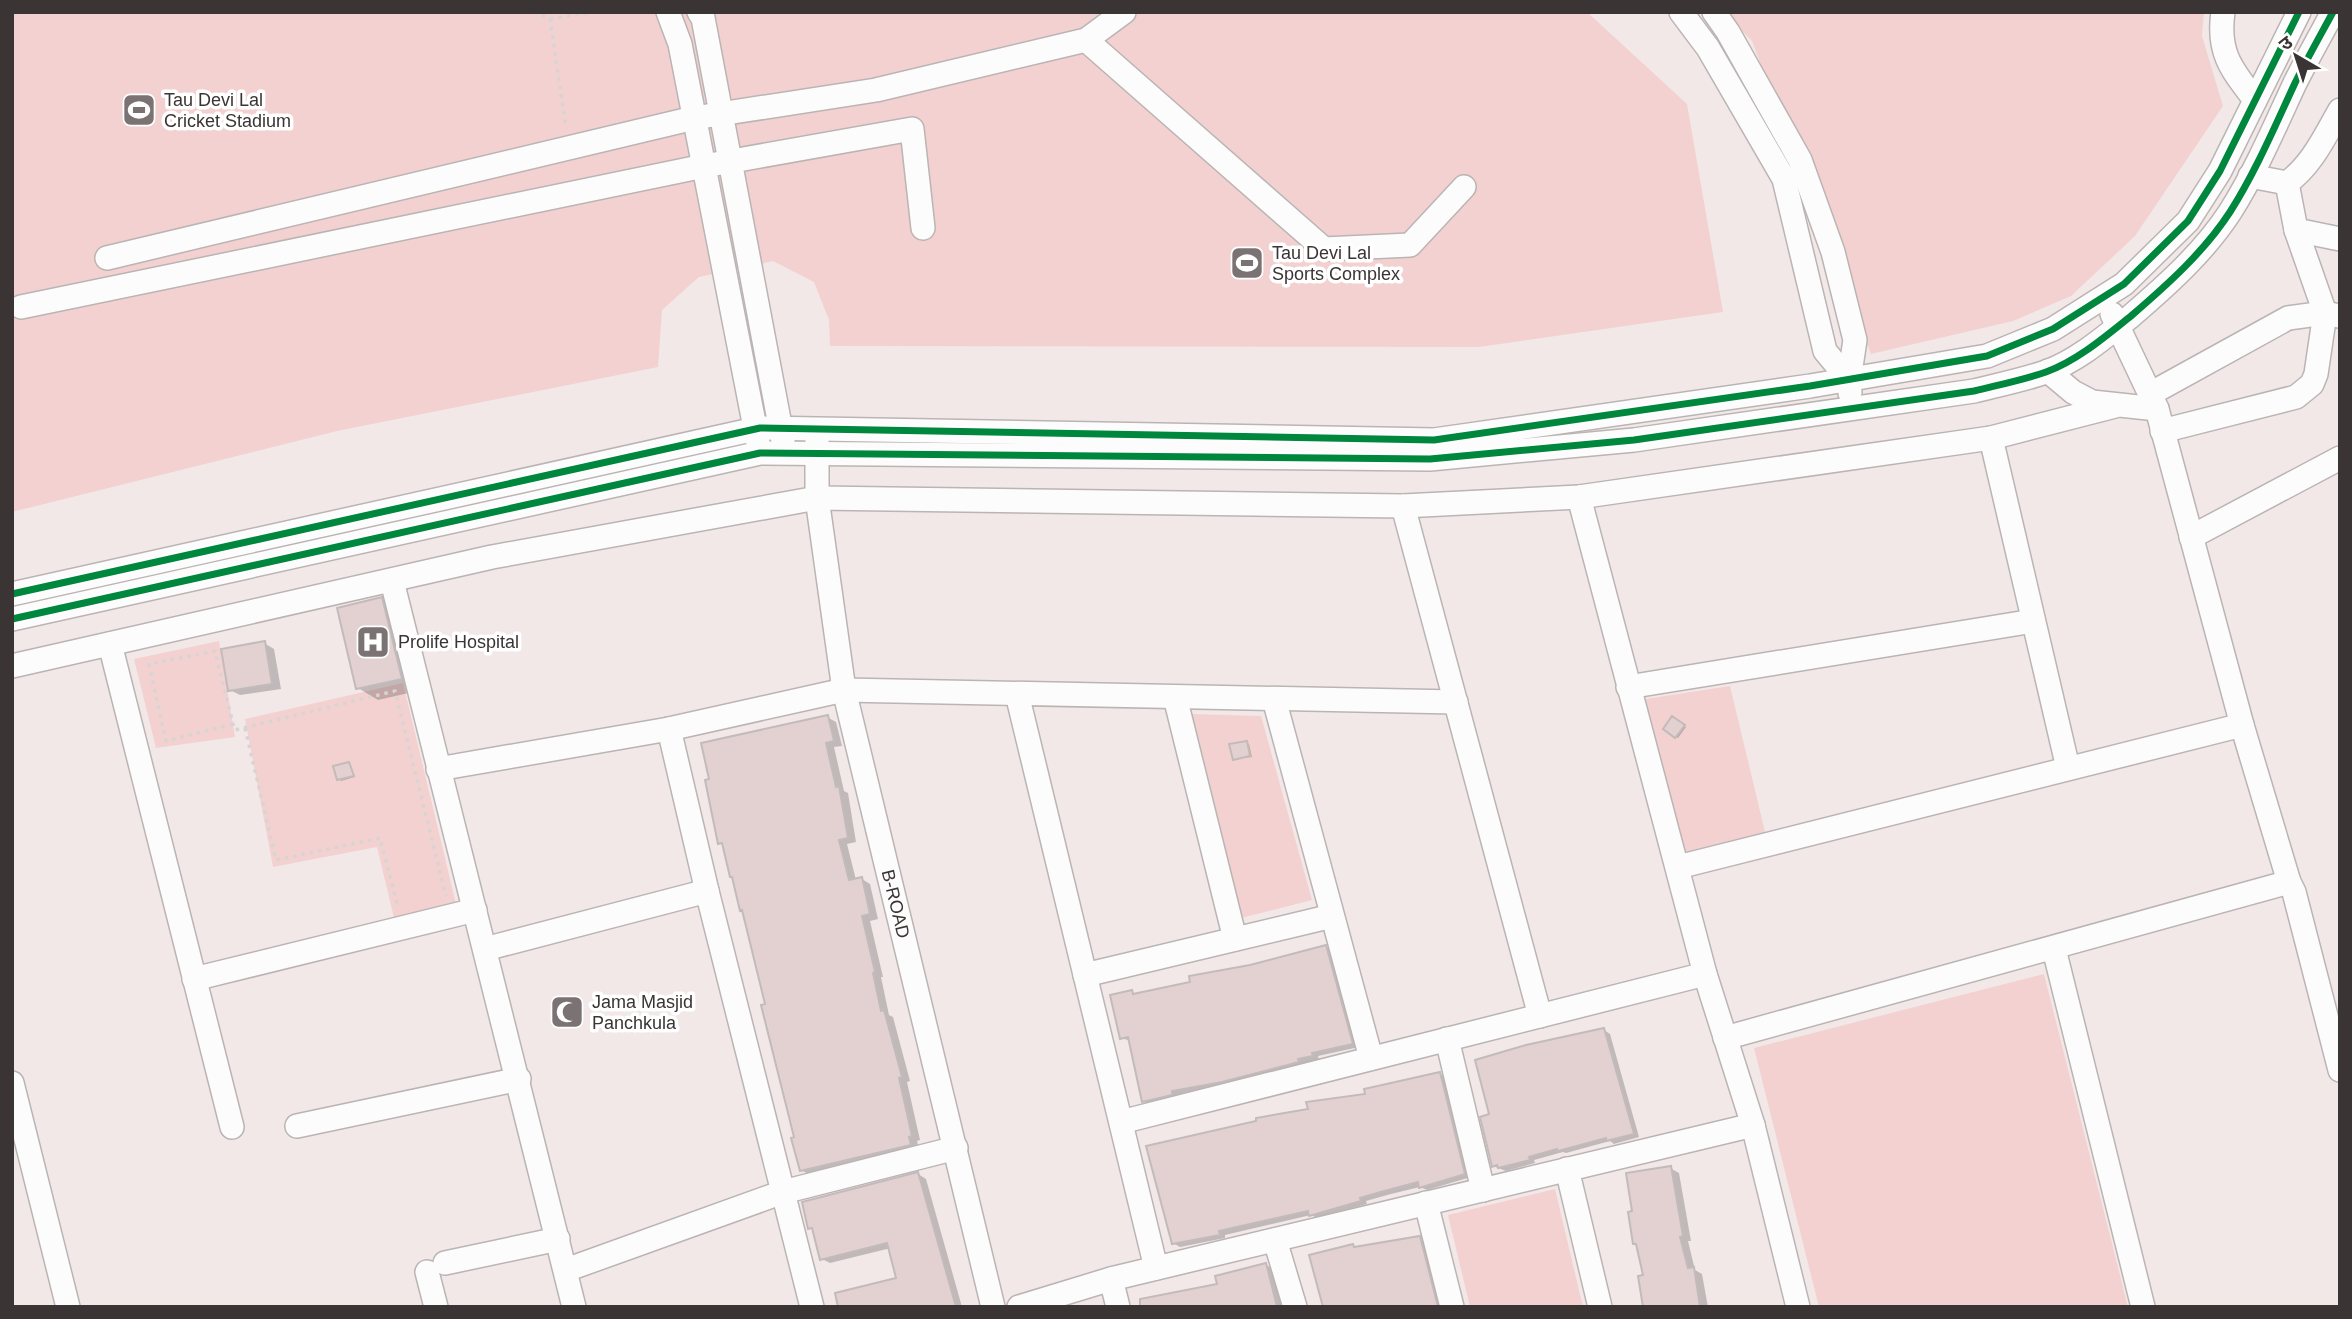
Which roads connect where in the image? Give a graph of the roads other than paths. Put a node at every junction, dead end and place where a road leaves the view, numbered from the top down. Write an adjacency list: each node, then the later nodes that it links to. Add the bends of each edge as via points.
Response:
1 (668, 12): 13 (street, via 680,44)
2 (699, 12): 12 (street)
3 (1124, 12): 9 (street)
4 (1681, 12): 28 (street, via 1708,48 1784,179 1825,351)
5 (1714, 12): 28 (street, via 1800,160 1833,251 1855,340)
6 (2223, 12): 10 (street, via 2228,65)
7 (2299, 12): 10 (street)
8 (2333, 12): 16 (street)
9 (1086, 40): 12 (street, via 876,90); 18 (street, via 1324,248 1410,245)
10 (2255, 100): 23 (street, via 2220,171 2188,220 2124,285)
11 (2340, 110): 17 (street, via 2308,164)
12 (721, 114): 13 (street); 14 (street)
13 (694, 118): 15 (street); 22 (street)
14 (730, 163): 15 (street); 19 (street, via 912,129); 32 (street)
15 (704, 166): 24 (street); 33 (street)
16 (2250, 176): 17 (street); 26 (street, via 2200,252)
17 (2287, 183): 20 (street)
18 (1464, 187)
19 (923, 228)
20 (2296, 230): 21 (street); 25 (street)
21 (2340, 239)
22 (107, 258)
23 (2104, 297): 26 (street); 28 (street, via 2053,329 1987,356)
24 (21, 307)
25 (2332, 315): 31 (street, via 2275,323); 31 (street, via 2316,374 2304,393)
26 (2119, 326): 27 (street); 31 (street)
27 (2048, 371): 29 (street, via 2083,398); 30 (street, via 1974,391)
28 (1849, 380): 30 (street); 34 (street, via 1434,440)
29 (2115, 406): 31 (street); 35 (street)
30 (1852, 410): 38 (street, via 1634,440 1430,459)
31 (2156, 411): 43 (street)
32 (780, 428): 33 (street); 34 (street); 37 (street)
33 (755, 429): 36 (street); 45 (street)
34 (817, 429): 38 (street, B-ROAD)
35 (1991, 438): 40 (street); 47 (street)
36 (760, 453): 37 (street); 46 (street)
37 (785, 454): 38 (street)
38 (817, 454): 41 (street, B-ROAD)
39 (2340, 458): 43 (street)
40 (1579, 497): 42 (street); 50 (street)
41 (817, 498): 42 (street); 44 (street, via 492,557); 51 (street, B-ROAD)
42 (1403, 506): 55 (street)
43 (2191, 537): 56 (street)
44 (392, 581): 48 (street); 59 (street)
45 (12, 594)
46 (12, 619)
47 (2034, 621): 50 (street); 58 (street)
48 (110, 643): 49 (street); 70 (street)
49 (12, 666)
50 (1628, 687): 60 (street)
51 (844, 690): 52 (street); 57 (street); 82 (street, B-ROAD)
52 (1017, 694): 53 (street); 69 (street)
53 (1175, 697): 54 (street); 65 (street)
54 (1274, 699): 55 (street); 64 (street)
55 (1455, 702): 71 (street)
56 (2242, 725): 58 (street); 61 (street)
57 (669, 729): 59 (street); 62 (street)
58 (2068, 768): 60 (street)
59 (438, 769): 63 (street)
60 (1678, 867): 68 (street)
61 (2289, 882): 67 (street); 75 (street)
62 (707, 891): 66 (street); 85 (street)
63 (475, 909): 66 (street); 70 (street)
64 (1332, 916): 65 (street); 74 (street)
65 (1235, 939): 69 (street)
66 (485, 949): 76 (street)
67 (2054, 949): 72 (street); 103 (street)
68 (1705, 974): 71 (street); 72 (street)
69 (1085, 975): 78 (street)
70 (194, 979): 81 (street)
71 (1540, 1016): 73 (street)
72 (1725, 1038): 79 (street)
73 (1447, 1039): 74 (street); 84 (street)
74 (1371, 1058): 78 (street)
75 (2340, 1070)
76 (519, 1080): 80 (street); 87 (street)
77 (12, 1083): 92 (street)
78 (1121, 1122): 89 (street)
79 (1753, 1125): 83 (street); 102 (street)
80 (297, 1126)
81 (232, 1127)
82 (956, 1148): 85 (street); 96 (street, B-ROAD)
83 (1567, 1169): 84 (street); 101 (street)
84 (1483, 1190): 86 (street)
85 (783, 1192): 90 (street); 95 (street)
86 (1426, 1203): 88 (street); 100 (street)
87 (558, 1239): 90 (street); 93 (street, via 436,1268)
88 (1275, 1240): 89 (street); 99 (street)
89 (1156, 1268): 91 (street)
90 (566, 1270): 94 (street)
91 (1111, 1279): 97 (street); 98 (street)
92 (68, 1307)
93 (436, 1307)
94 (575, 1307)
95 (812, 1307)
96 (993, 1307)
97 (1019, 1307)
98 (1118, 1307)
99 (1294, 1307)
100 (1452, 1307)
101 (1600, 1307)
102 (1798, 1307)
103 (2143, 1307)

